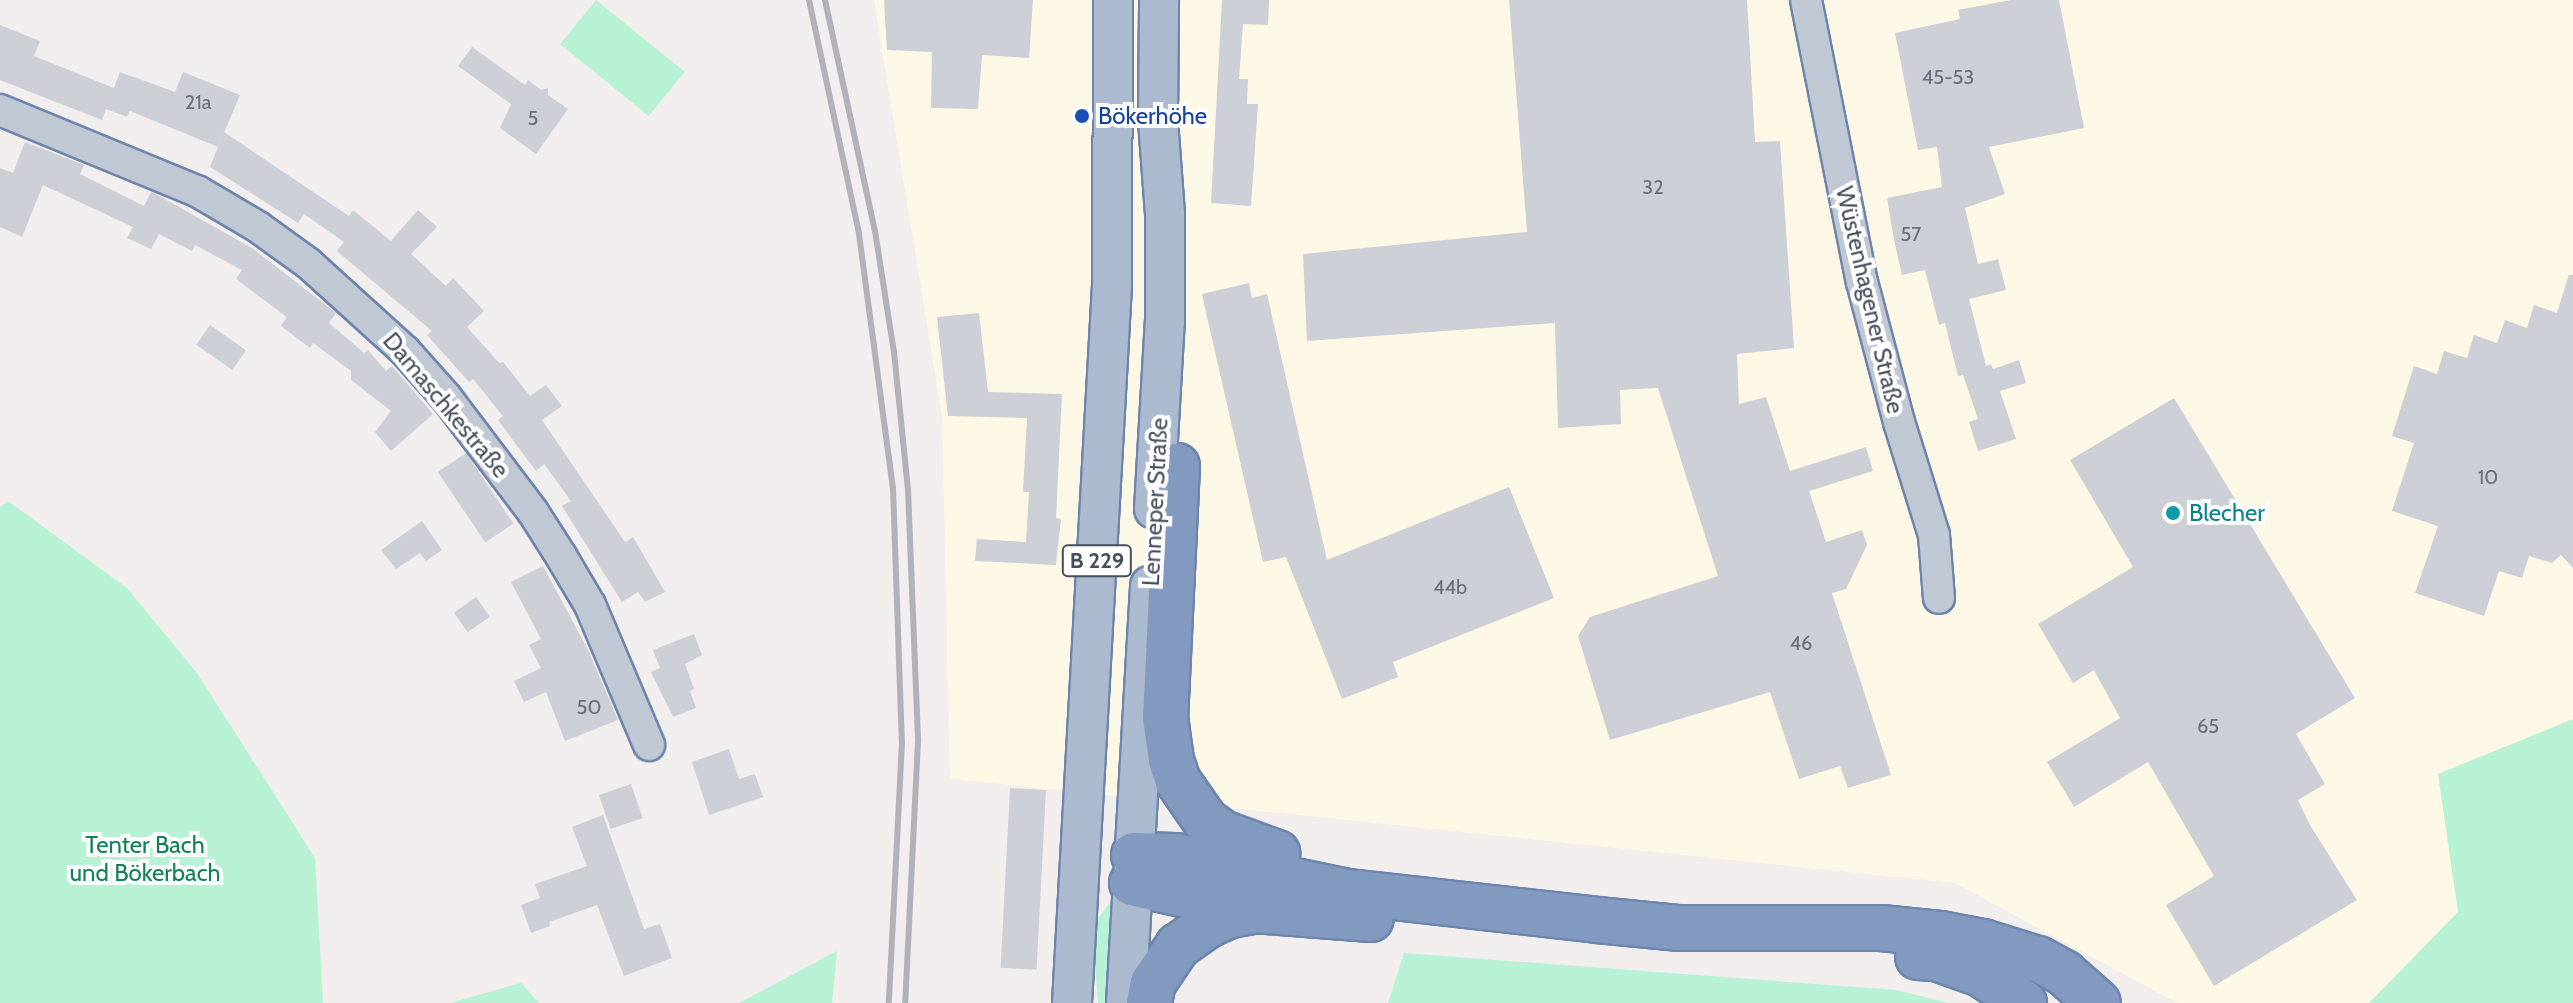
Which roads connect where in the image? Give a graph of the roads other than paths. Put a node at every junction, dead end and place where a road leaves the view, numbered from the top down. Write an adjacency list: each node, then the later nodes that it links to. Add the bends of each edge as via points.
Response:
1 (1113, 0): 8 (main road, B 229, via 1113,272)
2 (1806, 0): 6 (street, Wüstenhagener Straße, via 1862,282 1934,535)
3 (1162, 9): 5 (main road, Lenneper Straße / B 229, via 1158,121)
4 (0, 110): 7 (street, Damaschkestraße, via 197,191 258,227 308,263 405,351 446,397 561,556 602,629)
5 (1168, 446): 9 (main road, Lenneper Straße / B 229); 10 (highway, via 1165,717 1178,781 1192,807 1222,833 1293,858)
6 (1939, 598)
7 (649, 745)
8 (1079, 863): 9 (main road); 12 (main road, B 229)
9 (1133, 869): 10 (highway, via 1176,856); 11 (highway); 13 (main road, Lenneper Straße / B 229)
10 (1349, 892): 16 (highway, via 1678,928 1881,928 1940,934 2038,959 2064,973)
11 (1254, 910): 14 (highway, via 1208,925 1178,946 1153,983); 15 (highway, via 1688,948 1936,958 1981,974)
12 (1072, 1003)
13 (1126, 1003)
14 (1149, 1003)
15 (2024, 1003)
16 (2098, 1003)

